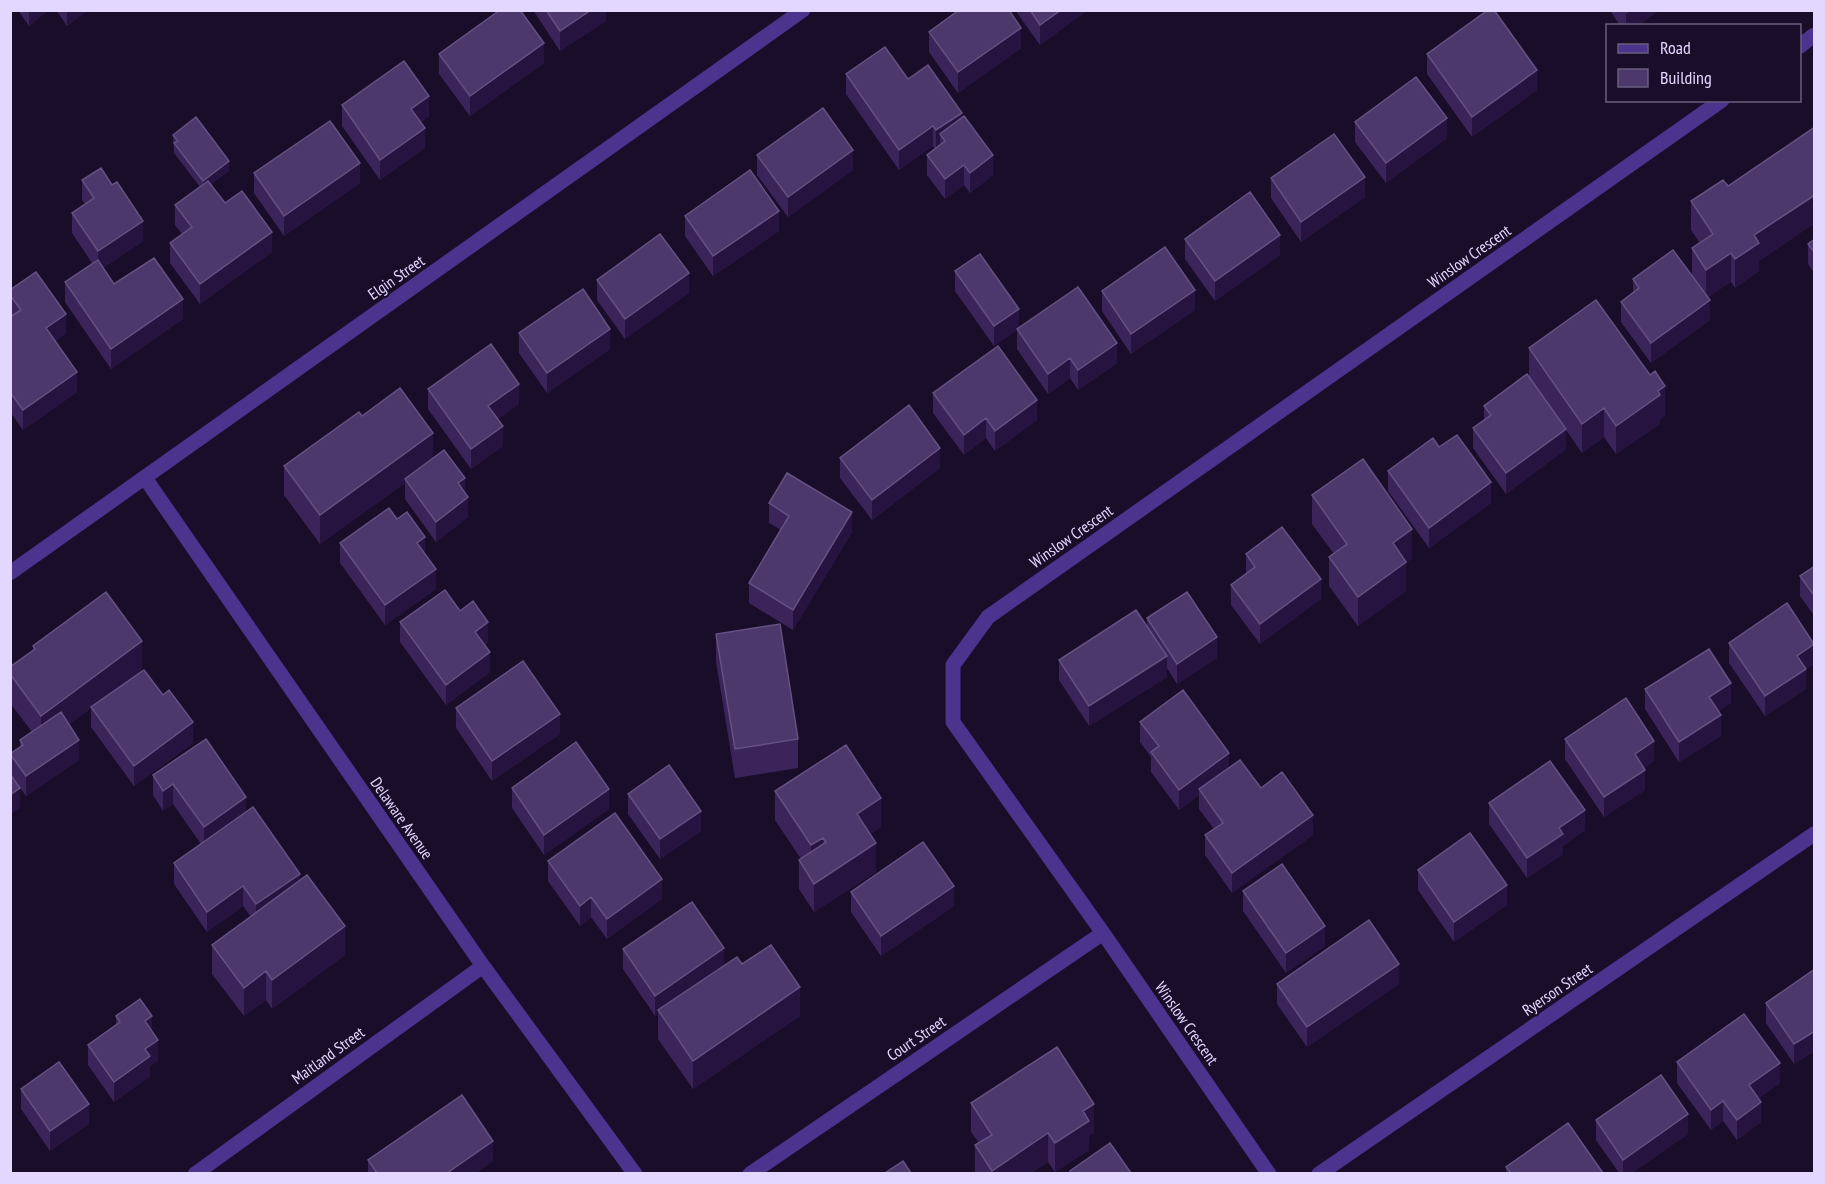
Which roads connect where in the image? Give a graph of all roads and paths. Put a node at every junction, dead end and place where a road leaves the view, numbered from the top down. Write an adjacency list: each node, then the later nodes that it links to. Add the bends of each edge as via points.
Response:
1 (803, 10): 5 (street, Elgin Street)
2 (1815, 35): 3 (street)
3 (1801, 45)
4 (1719, 102): 8 (street, Winslow Crescent, via 988,617 953,665 953,723)
5 (145, 478): 6 (street, Elgin Street); 9 (street, Delaware Avenue)
6 (10, 573)
7 (1815, 834): 14 (street, Ryerson Street)
8 (1102, 933): 12 (street, Court Street); 13 (street, Winslow Crescent)
9 (483, 966): 10 (street, Maitland Street); 11 (street, Delaware Avenue)
10 (195, 1173)
11 (635, 1173)
12 (750, 1173)
13 (1269, 1173)
14 (1319, 1173)

